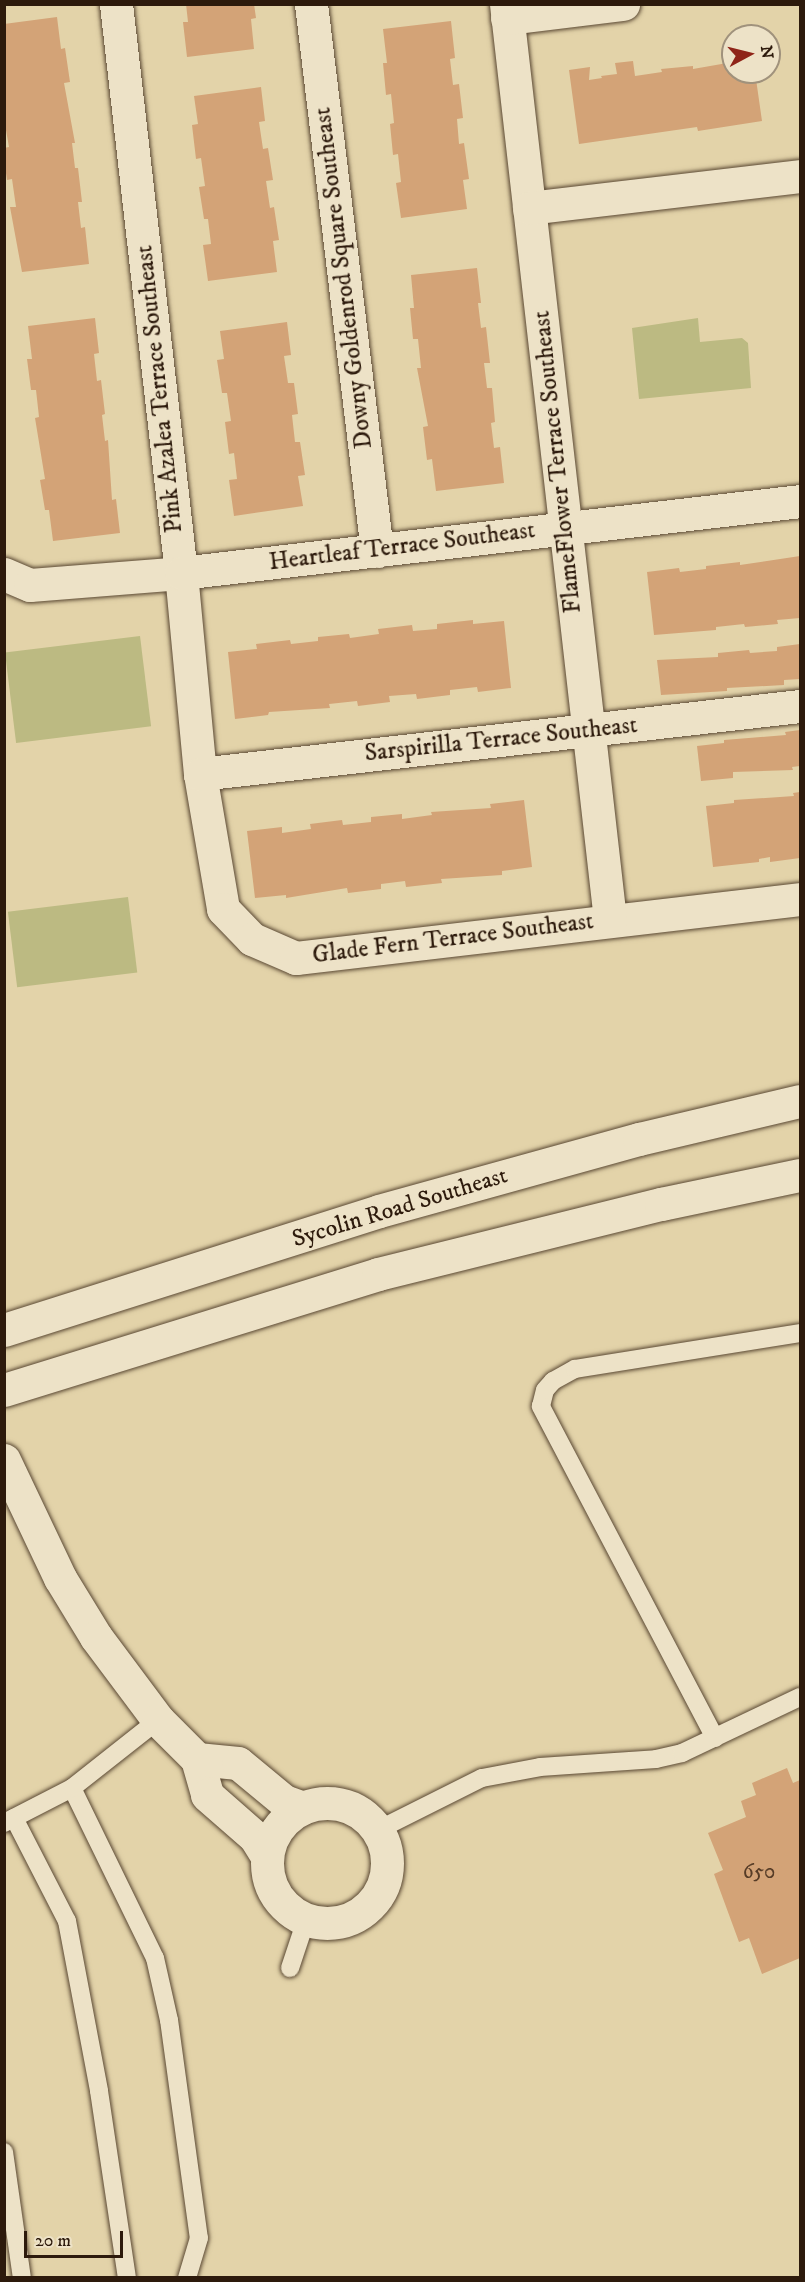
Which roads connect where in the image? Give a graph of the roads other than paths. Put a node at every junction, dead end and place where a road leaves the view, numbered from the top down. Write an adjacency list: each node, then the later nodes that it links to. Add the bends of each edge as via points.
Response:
1 (116, 4): 10 (street, Pink Azalea Terrace Southeast)
2 (311, 4): 9 (street, Downy Goldenrod Square Southeast)
3 (623, 4): 4 (street)
4 (506, 11): 6 (street, FlameFlower Terrace Southeast)
5 (801, 176): 6 (street)
6 (530, 208): 8 (street, FlameFlower Terrace Southeast)
7 (801, 501): 8 (street, Heartleaf Terrace Southeast)
8 (565, 528): 9 (street, Heartleaf Terrace Southeast); 13 (street, FlameFlower Terrace Southeast)
9 (377, 551): 10 (street, Heartleaf Terrace Southeast)
10 (181, 573): 11 (street, Heartleaf Terrace Southeast, via 30,585); 14 (street, Pink Azalea Terrace Southeast)
11 (4, 574)
12 (801, 706): 13 (street, Sarspirilla Terrace Southeast)
13 (589, 731): 14 (street, Sarspirilla Terrace Southeast); 16 (street, FlameFlower Terrace Southeast)
14 (200, 774): 16 (street, Glade Fern Terrace Southeast, via 223,909 252,939 296,958)
15 (801, 899): 16 (street, Glade Fern Terrace Southeast)
16 (610, 920)
17 (801, 1101): 19 (street, Sycolin Road Southeast, via 639,1139 379,1212)
18 (801, 1174): 21 (street, via 661,1204 378,1274)
19 (4, 1330)
20 (801, 1333): 25 (lane, via 575,1370 553,1381 545,1390 541,1406)
21 (4, 1390)
22 (4, 1460): 24 (street, via 60,1578 96,1637)
23 (801, 1697): 25 (lane)
24 (158, 1720): 26 (street); 27 (lane)
25 (715, 1738): 30 (lane, via 682,1753 656,1759 552,1765 482,1778)
26 (197, 1759): 28 (street, via 238,1763 284,1801); 31 (street, via 207,1795 255,1837)
27 (72, 1788): 29 (lane); 37 (lane, via 155,1958 169,2020 199,2238)
28 (303, 1808): 30 (street, via 320,1803 344,1804); 31 (street, via 284,1821)
29 (9, 1820): 36 (lane, via 67,1921 99,2091)
30 (378, 1830): 32 (street, via 385,1847 386,1872 374,1901 343,1921)
31 (267, 1856): 32 (street, via 272,1888 292,1912)
32 (306, 1920): 33 (lane)
33 (290, 1968)
34 (4, 2152): 35 (lane)
35 (22, 2277)
36 (127, 2277)
37 (187, 2277)

